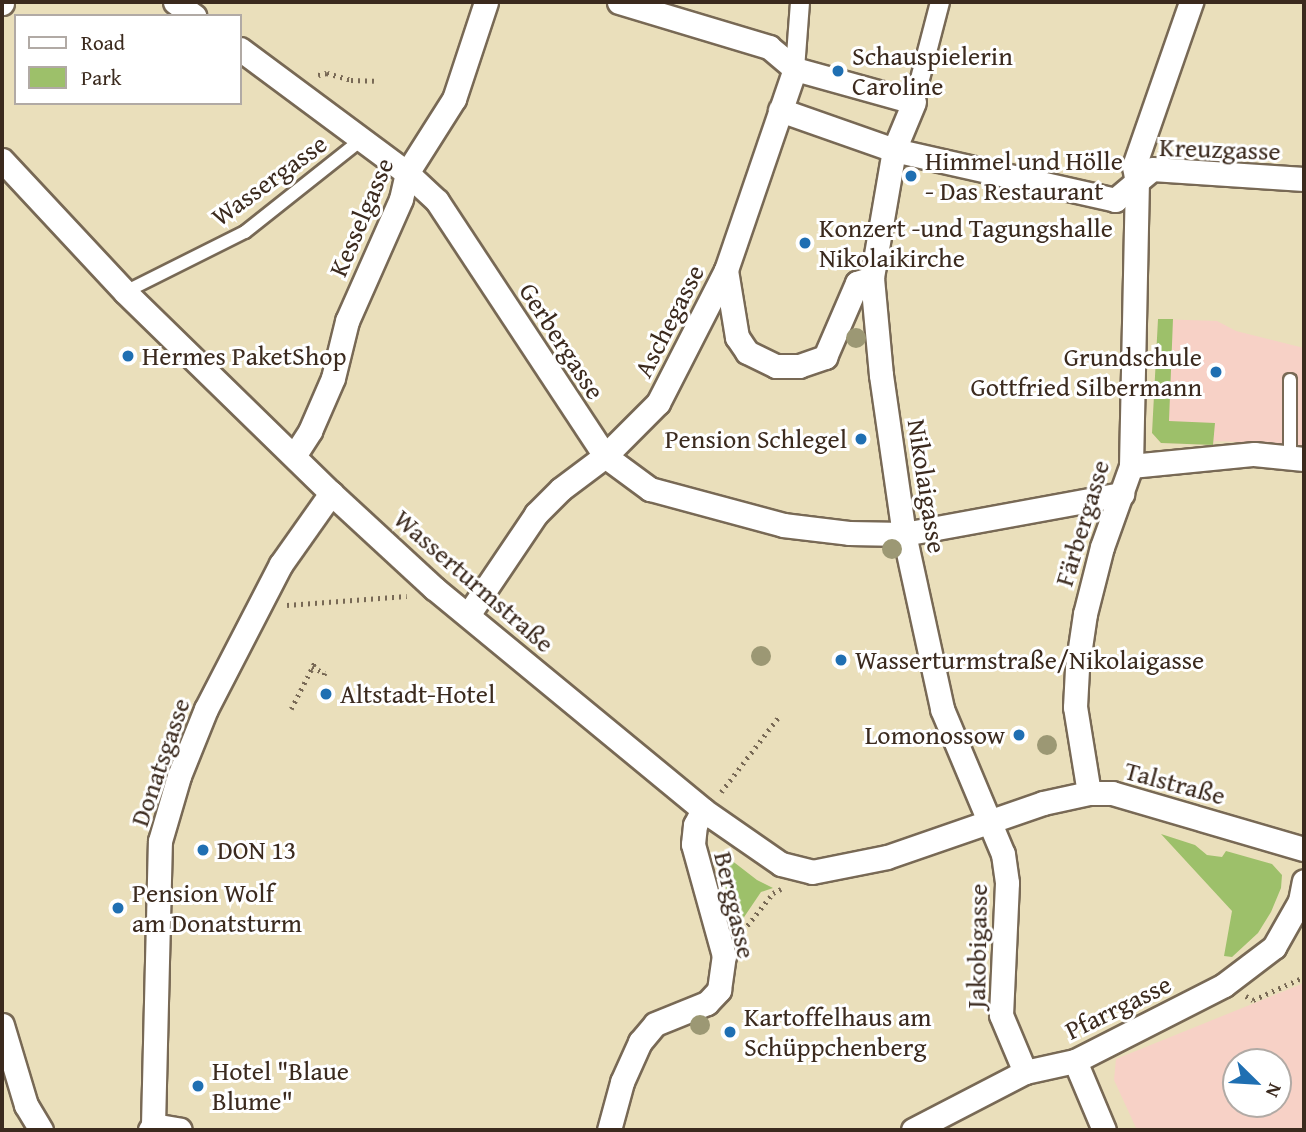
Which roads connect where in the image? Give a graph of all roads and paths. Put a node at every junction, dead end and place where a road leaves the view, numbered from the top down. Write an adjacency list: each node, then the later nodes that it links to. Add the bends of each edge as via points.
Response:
1 (176, 2): 7 (street)
2 (486, 2): 17 (street, Kesselgasse, via 454,99)
3 (619, 2): 9 (street, via 769,47)
4 (800, 2): 9 (street)
5 (940, 2): 12 (street)
6 (1191, 2): 19 (street, Färbergasse, via 1134,166)
7 (191, 14)
8 (242, 51): 11 (street, Gerbergasse)
9 (795, 69): 12 (street); 13 (street, Aschegasse)
10 (374, 81): 11 (path, via 327,73)
11 (289, 86): 14 (street, Gerbergasse)
12 (914, 102): 15 (street, Nikolaigasse)
13 (780, 110): 15 (street); 20 (street, Aschegasse)
14 (361, 140): 17 (street, Gerbergasse); 22 (lane, Wassergasse, via 245,232)
15 (894, 150): 19 (street, Kreuzgasse, via 1115,200); 21 (street, Nikolaigasse)
16 (2, 160): 22 (street, Wasserturmstraße)
17 (407, 173): 24 (street, Kesselgasse, via 401,199 364,279 333,377); 25 (street, Gerbergasse, via 443,210)
18 (1304, 179): 19 (street, Kreuzgasse, via 1152,169)
19 (1137, 183): 27 (street, Färbergasse)
20 (726, 270): 21 (street, via 737,337 747,352 776,366 799,366 825,357 857,283); 25 (street, Aschegasse, via 658,403)
21 (872, 278): 30 (street, Nikolaigasse)
22 (125, 292): 24 (street, Wasserturmstraße)
23 (1290, 380): 26 (lane)
24 (294, 456): 28 (street, Wasserturmstraße)
25 (605, 456): 30 (street, Gerbergasse, via 650,489 705,506 783,524 849,533); 33 (street, Aschegasse, via 536,514)
26 (1297, 458): 27 (street, via 1254,454)
27 (1131, 466): 29 (street, Färbergasse)
28 (331, 493): 31 (street, Wasserturmstraße); 51 (street, Donatsgasse, via 281,564 206,709 160,841)
29 (1122, 494): 30 (street, Gerbergasse); 39 (street, Färbergasse, via 1102,547 1077,668 1075,707)
30 (904, 534): 41 (street, Nikolaigasse, via 942,709)
31 (434, 587): 32 (path, via 412,596); 33 (street, Wasserturmstraße)
32 (281, 606)
33 (468, 615): 40 (street, Wasserturmstraße)
34 (316, 660): 35 (path)
35 (312, 667): 36 (path, via 325,673); 37 (path)
36 (323, 679)
37 (291, 709)
38 (780, 715): 40 (path)
39 (1089, 793): 41 (street, Talstraße); 42 (street, Talstraße, via 1112,793)
40 (709, 804): 43 (street, Wasserturmstraße, via 781,864); 45 (street, Berggasse, via 695,825 693,844)
41 (989, 820): 43 (street, Wasserturmstraße, via 887,857); 50 (street, Jakobigasse, via 1003,854 1007,883 1001,1014)
42 (1304, 849)
43 (813, 872): 45 (path, via 773,893)
44 (1304, 881): 49 (street, Pfarrgasse, via 1300,901 1274,947 1224,985)
45 (724, 956): 54 (street, Berggasse, via 719,990 707,1003 656,1024 640,1042 622,1082)
46 (1304, 978): 47 (path)
47 (1266, 994)
48 (2, 1026): 52 (street, via 26,1105)
49 (1075, 1061): 50 (street, Pfarrgasse); 56 (street)
50 (1025, 1072): 55 (street, Pfarrgasse)
51 (151, 1127): 53 (street)
52 (41, 1130)
53 (180, 1130)
54 (609, 1130)
55 (913, 1130)
56 (1104, 1130)

